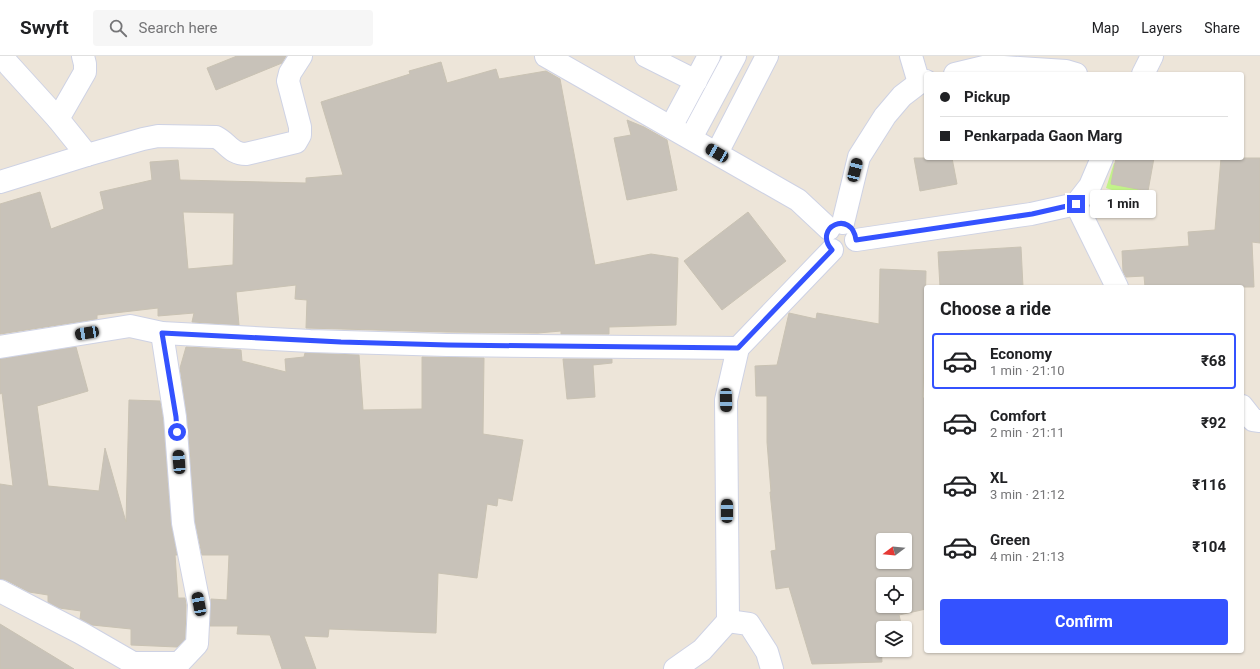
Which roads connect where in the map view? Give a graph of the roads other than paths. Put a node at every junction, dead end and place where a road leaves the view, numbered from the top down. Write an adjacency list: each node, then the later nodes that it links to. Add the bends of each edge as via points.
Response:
1 (2, 56): 14 (street)
2 (83, 56): 14 (street, via 85,72)
3 (301, 56): 18 (street, via 288,81 300,127 300,135 296,142 239,154 216,137 158,136)
4 (546, 56): 15 (street)
5 (646, 56): 12 (street)
6 (709, 56): 12 (street)
7 (735, 56): 16 (street)
8 (767, 56): 17 (street)
9 (911, 56): 13 (street)
10 (963, 72): 11 (street, via 988,66)
11 (1069, 72)
12 (696, 81): 15 (street)
13 (923, 82): 22 (street, via 902,96 885,116 859,157)
14 (58, 119): 18 (street)
15 (671, 127): 16 (street)
16 (691, 138): 17 (street)
17 (717, 153): 22 (street, via 798,200)
18 (87, 155): 20 (street)
19 (1101, 160): 21 (street, via 1090,186)
20 (0, 182)
21 (1076, 204): 23 (street, via 1032,214); 25 (street)
22 (836, 226): 23 (street, via 850,226 855,232); 24 (street, via 826,236 827,244)
23 (856, 240): 24 (street, via 853,248 847,252 839,253)
24 (832, 250): 28 (street)
25 (1116, 285)
26 (162, 333): 27 (street, via 130,326); 28 (street, via 448,345); 29 (street, via 176,417 183,523 199,604 197,644 179,662 133,663)
27 (0, 347)
28 (738, 348): 30 (street, via 726,400)
29 (0, 591)
30 (728, 621): 31 (street, via 702,650); 32 (street, via 749,624 767,652)
31 (675, 669)
32 (772, 669)

